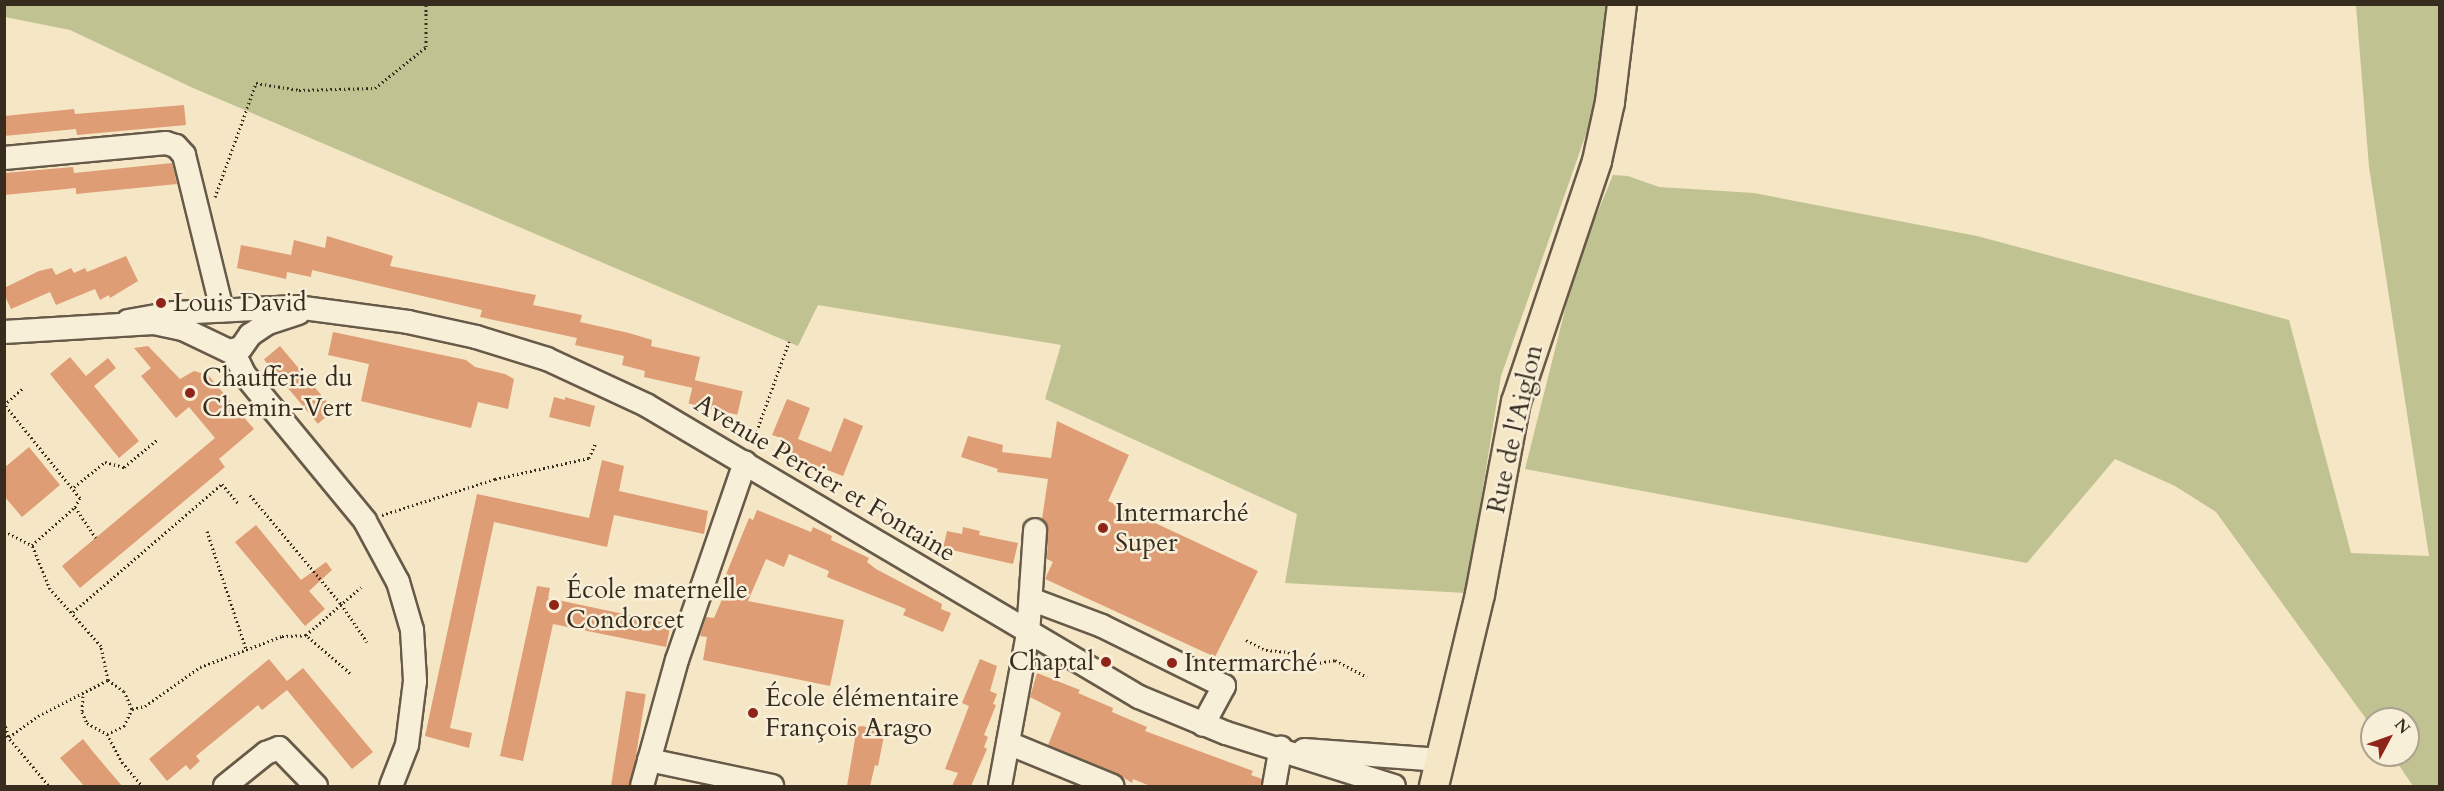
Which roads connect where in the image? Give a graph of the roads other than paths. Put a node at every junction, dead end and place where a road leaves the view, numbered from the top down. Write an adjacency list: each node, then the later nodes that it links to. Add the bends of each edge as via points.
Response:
1 (1622, 4): 17 (main road, Rue de l'Aiglon, via 1610,102 1597,161 1516,402 1480,594)
2 (4, 159): 3 (street, via 172,143 184,155 195,213)
3 (225, 311): 4 (street, Avenue Percier et Fontaine, via 287,306); 5 (street, Avenue Percier et Fontaine, via 174,313); 7 (street, via 248,319); 8 (street, via 209,325)
4 (319, 311): 7 (street, Avenue Percier et Fontaine, via 280,317); 9 (street, Avenue Percier et Fontaine, via 442,329 547,359 632,397)
5 (128, 321): 6 (street, Avenue Percier et Fontaine); 8 (street, Avenue Percier et Fontaine, via 169,325)
6 (4, 332)
7 (250, 335): 8 (street, Avenue Percier et Fontaine, via 244,346)
8 (223, 347): 20 (street, via 365,521 395,572 414,643 412,714 407,745)
9 (745, 462): 12 (street, Avenue Percier et Fontaine); 16 (street, via 677,660)
10 (1035, 530): 11 (street)
11 (1033, 600): 12 (street); 13 (street, via 1102,626 1224,686)
12 (1028, 633): 13 (street, Avenue Percier et Fontaine, via 1139,698); 14 (street)
13 (1203, 725): 15 (street, Avenue Percier et Fontaine)
14 (1008, 743): 23 (street); 24 (street)
15 (1281, 748): 17 (street, Avenue Percier et Fontaine); 25 (street); 26 (street, Avenue Percier et Fontaine)
16 (649, 760): 21 (street); 22 (street)
17 (1438, 773)
18 (225, 786): 19 (street, via 266,753 279,748)
19 (316, 786)
20 (391, 786)
21 (642, 786)
22 (772, 786)
23 (1000, 786)
24 (1113, 786)
25 (1274, 786)
26 (1394, 786)

